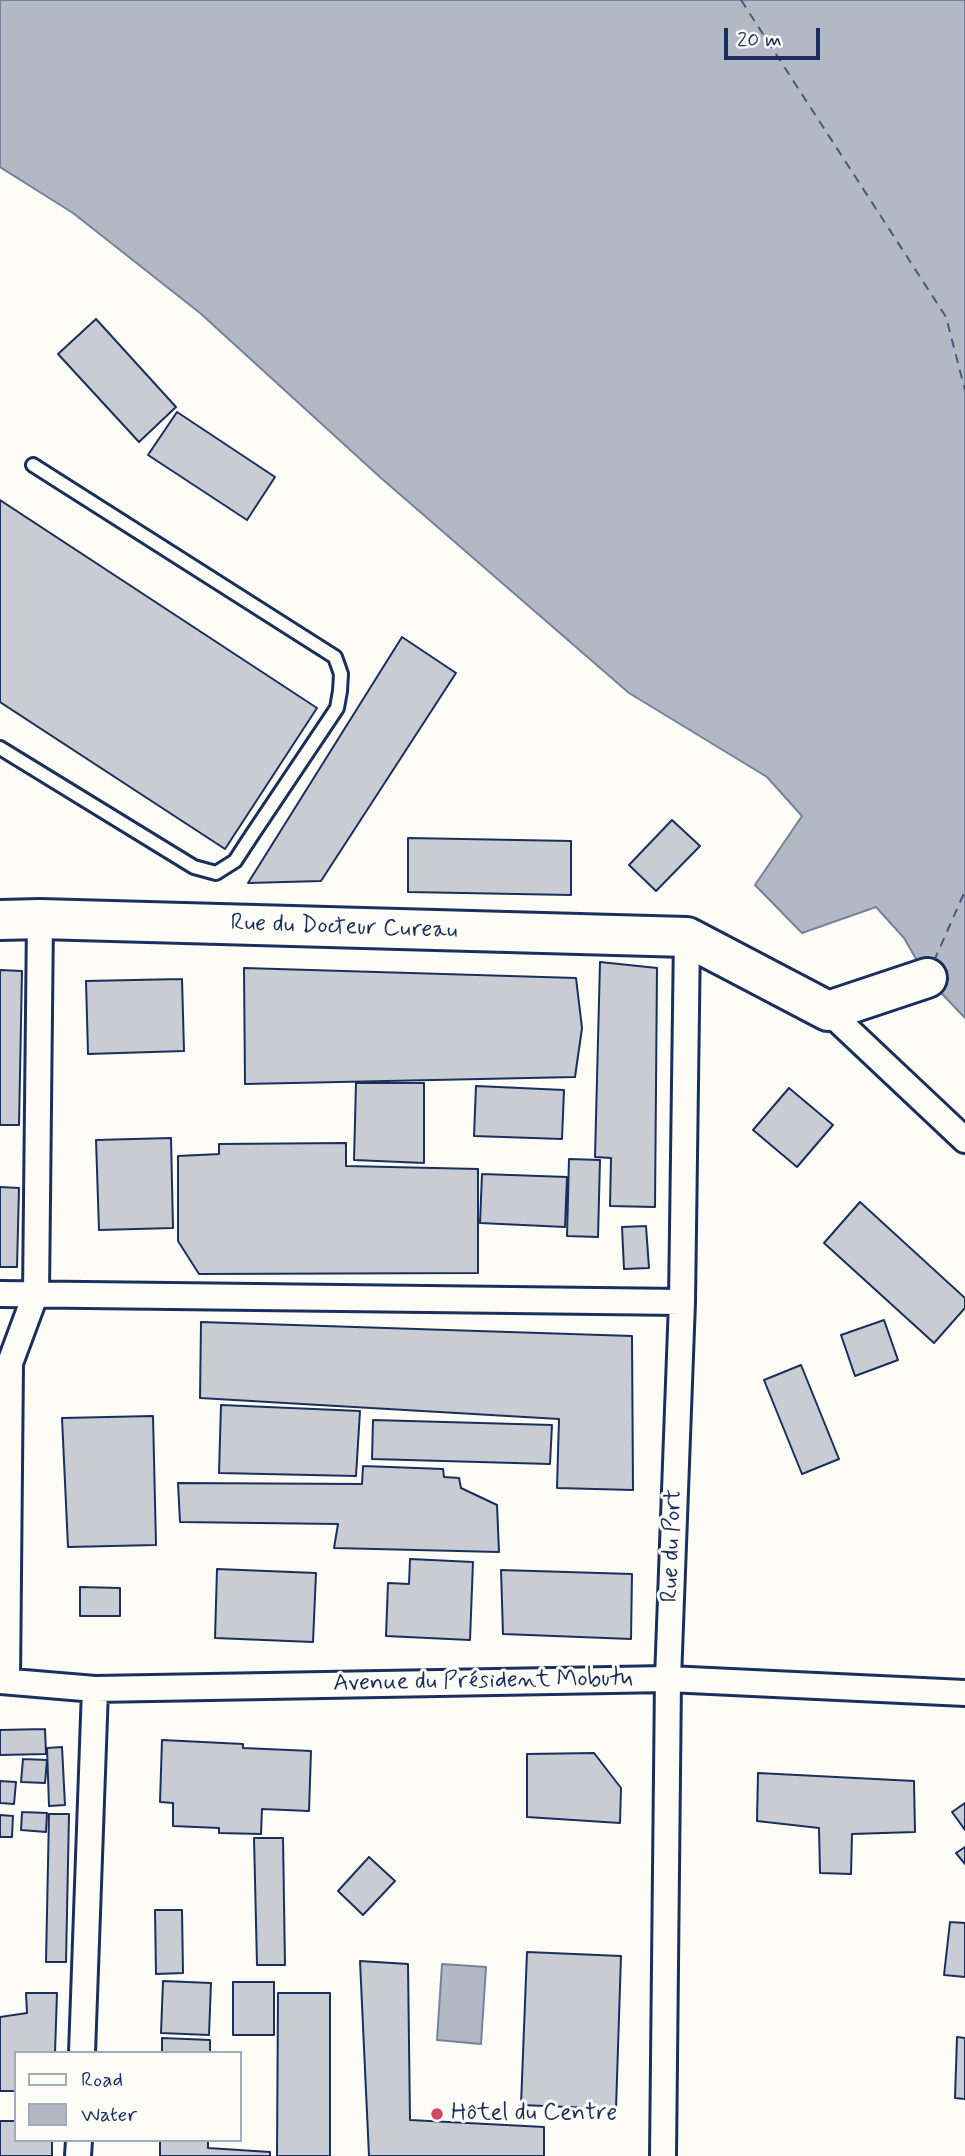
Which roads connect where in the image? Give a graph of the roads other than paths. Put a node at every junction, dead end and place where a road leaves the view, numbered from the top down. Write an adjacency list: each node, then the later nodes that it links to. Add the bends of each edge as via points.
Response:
1 (33, 465): 2 (lane, via 335,657 340,691 337,708 235,861 216,873 194,867)
2 (0, 748)
3 (40, 919): 4 (main road, Rue du Docteur Cureau); 5 (main road, Rue du Docteur Cureau); 9 (street)
4 (0, 920)
5 (687, 937): 7 (main road); 11 (street, Rue du Port)
6 (927, 978): 7 (main road)
7 (828, 1011): 8 (street)
8 (965, 1140)
9 (36, 1293): 10 (street); 11 (street); 13 (street, via 10,1363)
10 (0, 1294)
11 (682, 1302): 12 (street, Rue du Port)
12 (668, 1679): 14 (street, Avenue du Président Mobutu); 15 (street, Avenue du Président Mobutu); 17 (street, Rue du Port)
13 (4, 1681): 14 (street, Avenue du Président Mobutu)
14 (95, 1689): 16 (street)
15 (965, 1693)
16 (82, 2051)
17 (663, 2156)

